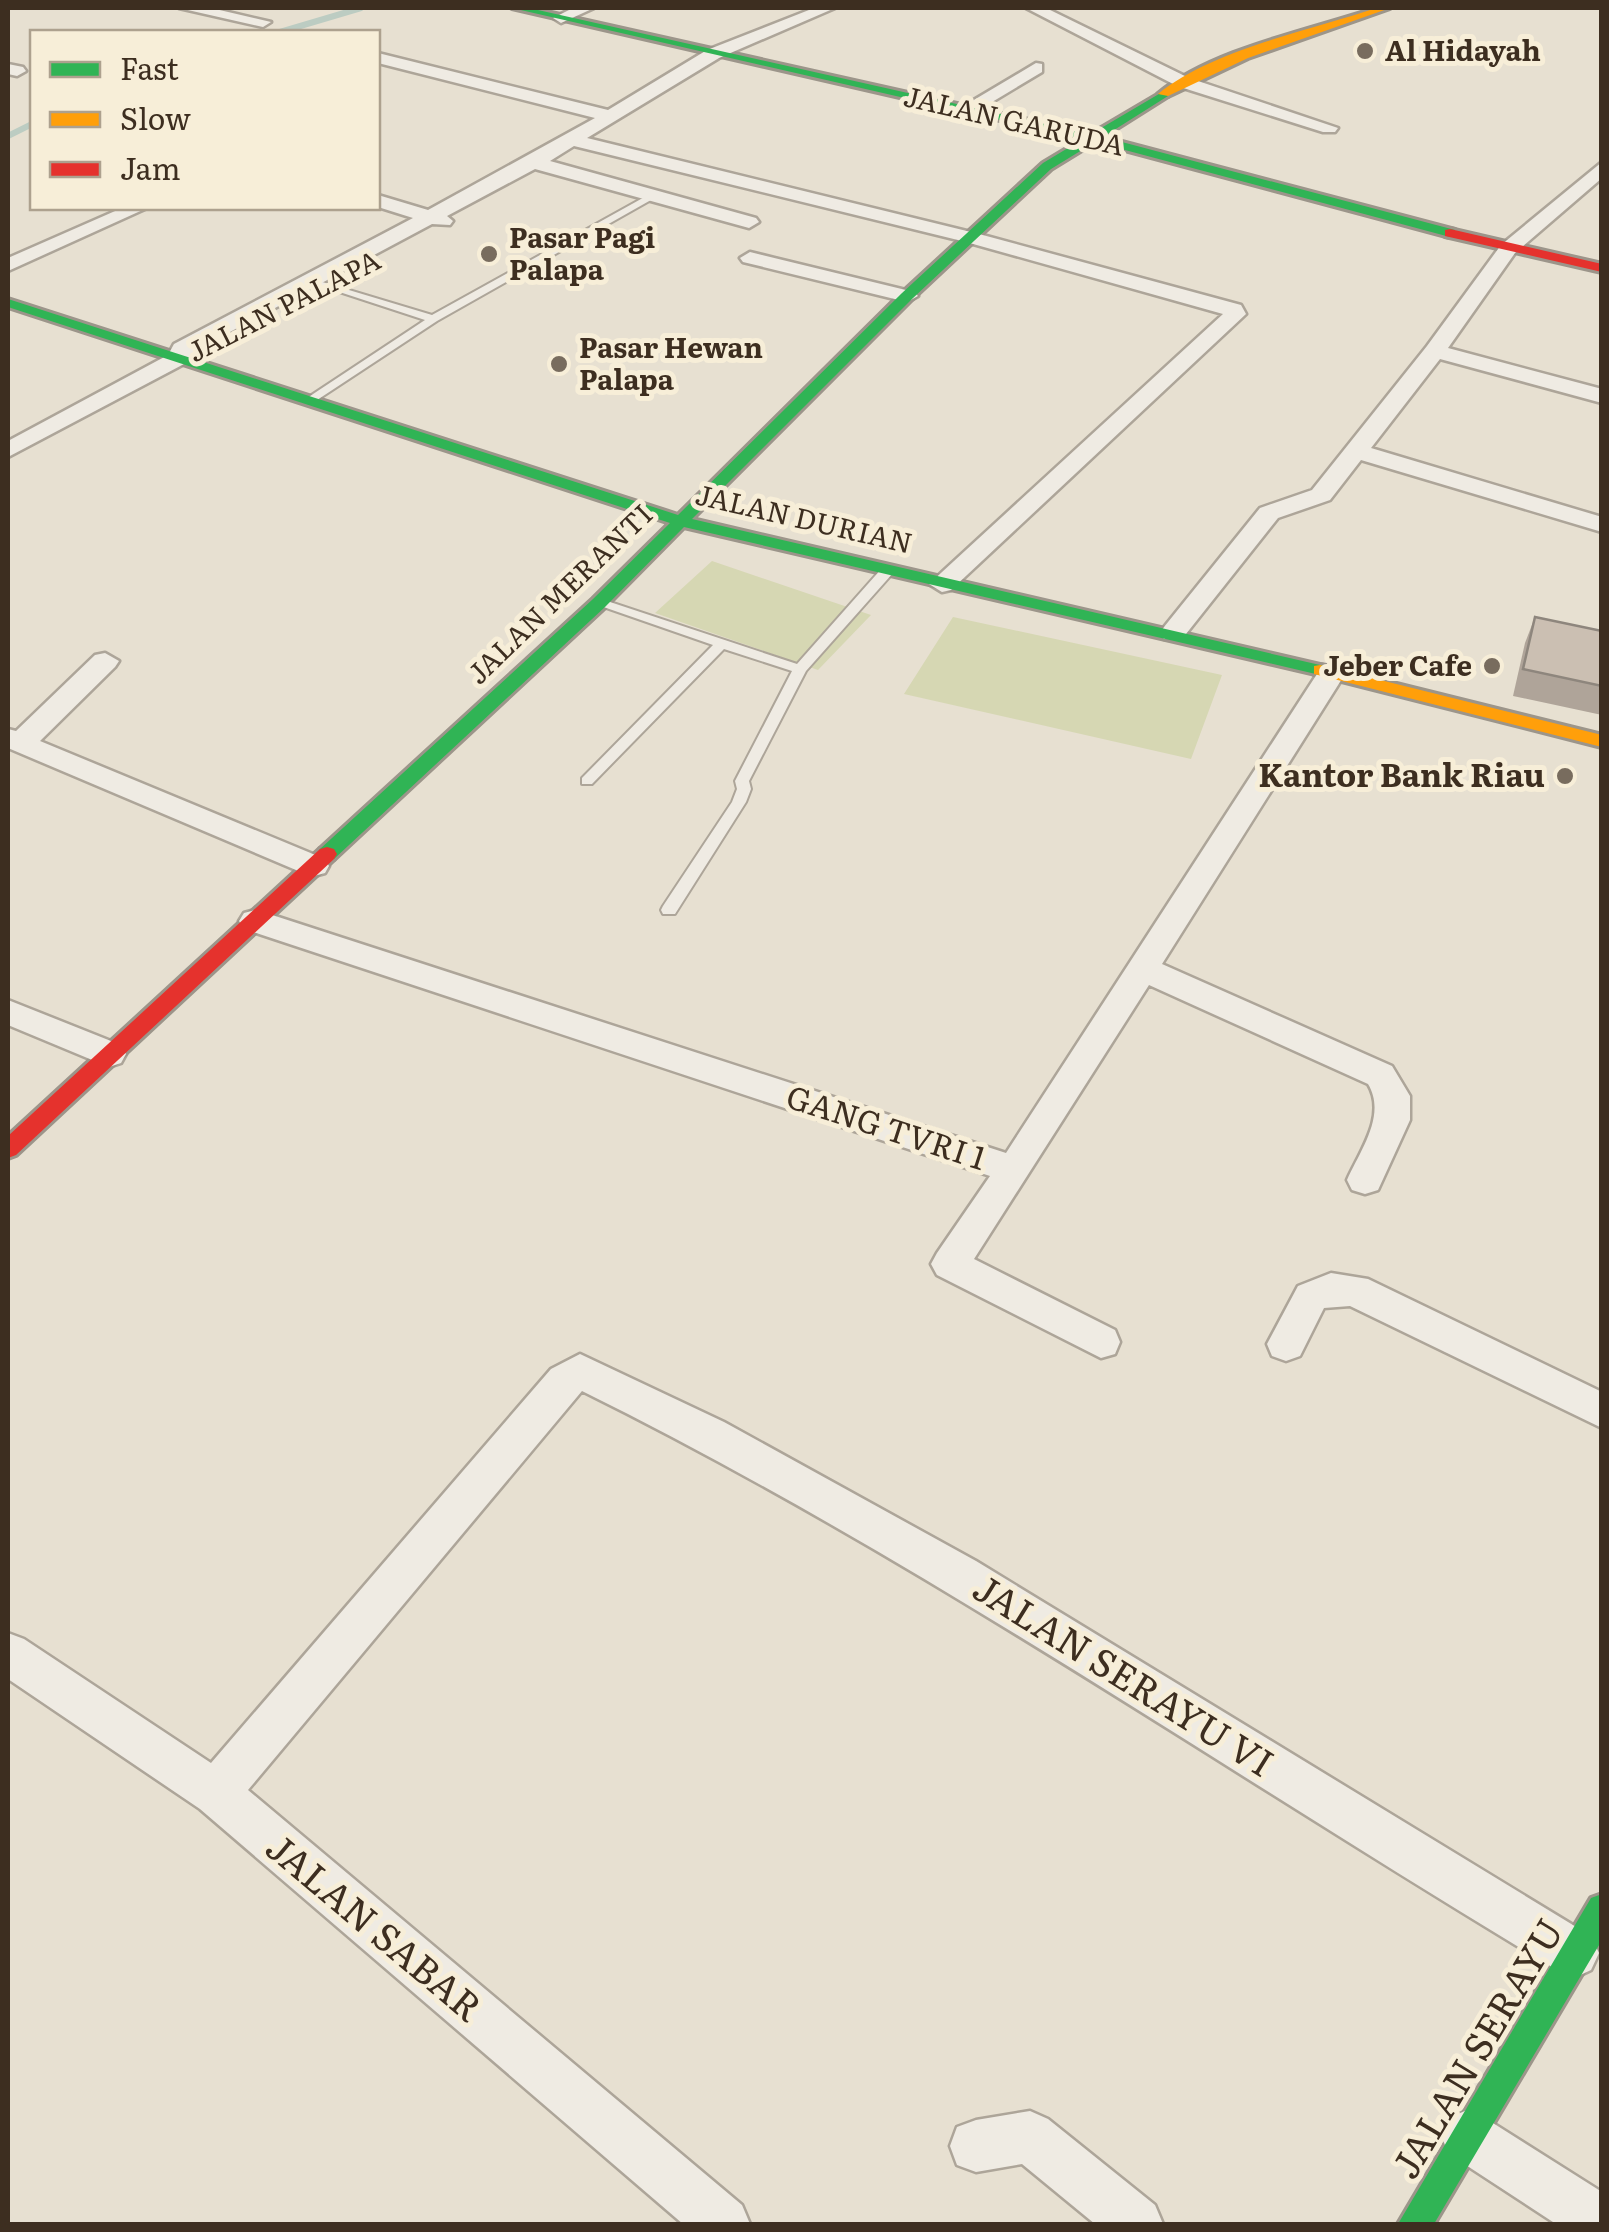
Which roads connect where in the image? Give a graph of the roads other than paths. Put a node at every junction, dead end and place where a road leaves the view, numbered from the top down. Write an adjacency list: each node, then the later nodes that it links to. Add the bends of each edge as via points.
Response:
1 (186, 8): 9 (street)
2 (517, 8): 8 (street, JALAN GARUDA)
3 (586, 8): 8 (street)
4 (827, 8): 10 (street, JALAN PALAPA)
5 (1064, 8): 7 (street)
6 (1384, 8): 13 (street, JALAN MERANTI)
7 (1038, 10): 13 (street)
8 (561, 18): 10 (street, JALAN GARUDA)
9 (263, 22)
10 (713, 54): 14 (street, JALAN GARUDA); 15 (street, JALAN PALAPA)
11 (380, 59): 15 (street)
12 (1036, 68): 14 (street)
13 (1183, 82): 16 (street); 17 (street, JALAN MERANTI)
14 (966, 110): 17 (street, JALAN GARUDA)
15 (608, 116): 18 (street, JALAN PALAPA)
16 (1329, 128)
17 (1094, 138): 26 (street, JALAN MERANTI, via 1047,166); 27 (street, JALAN GARUDA)
18 (571, 140): 19 (street, JALAN PALAPA); 26 (street)
19 (542, 161): 21 (street); 24 (street, JALAN PALAPA)
20 (1602, 168): 27 (street)
21 (653, 196): 25 (street); 34 (lane)
22 (380, 202): 24 (street)
23 (132, 210): 29 (street)
24 (438, 219): 31 (street, JALAN PALAPA)
25 (749, 222)
26 (972, 238): 32 (street, JALAN MERANTI); 44 (street, via 1235,314)
27 (1508, 249): 30 (street, JALAN GARUDA); 35 (street)
28 (750, 258): 32 (street)
29 (8, 265)
30 (1602, 268)
31 (322, 282): 34 (lane); 36 (street, JALAN PALAPA, via 198,354)
32 (907, 296): 41 (street, JALAN MERANTI)
33 (8, 303): 36 (street, JALAN DURIAN)
34 (432, 319): 38 (lane)
35 (1435, 351): 37 (street); 40 (street)
36 (176, 360): 38 (street, JALAN DURIAN); 39 (street, JALAN PALAPA)
37 (1602, 396)
38 (307, 402): 41 (street, JALAN DURIAN)
39 (8, 450)
40 (1357, 451): 42 (street); 46 (street, via 1321,495 1269,512)
41 (679, 520): 43 (street, JALAN DURIAN); 45 (street, JALAN MERANTI)
42 (1602, 526)
43 (888, 570): 44 (street, JALAN DURIAN); 49 (lane)
44 (942, 584): 46 (street, JALAN DURIAN)
45 (599, 603): 47 (lane); 54 (street, JALAN MERANTI)
46 (1174, 633): 50 (street, JALAN DURIAN)
47 (720, 645): 49 (lane); 53 (lane)
48 (105, 660): 51 (street)
49 (800, 669): 55 (lane, via 746,774 739,802)
50 (1331, 674): 52 (street, JALAN DURIAN); 57 (street, GANG TVRI 1)
51 (15, 740): 54 (street)
52 (1602, 742)
53 (587, 782)
54 (314, 866): 56 (street, JALAN MERANTI)
55 (669, 910)
56 (255, 920): 59 (street, JALAN MERANTI); 61 (street, GANG TVRI 1)
57 (1143, 969): 61 (street, GANG TVRI 1); 62 (street, via 1380,1075 1392,1096 1392,1120)
58 (8, 1012): 59 (street)
59 (109, 1054): 60 (street, JALAN MERANTI)
60 (8, 1149)
61 (1014, 1170): 63 (street, via 950,1264)
62 (1365, 1180)
63 (1101, 1342)
64 (1286, 1344): 65 (street, via 1312,1297 1356,1290)
65 (1602, 1412)
66 (8, 1654): 67 (street, JALAN SABAR)
67 (216, 1793): 69 (street, JALAN SERAYU VI, via 580,1370 666,1410 1028,1614); 73 (street, JALAN SABAR)
68 (1602, 1909): 69 (street, JALAN SERAYU)
69 (1574, 1952): 70 (street, JALAN SERAYU)
70 (1467, 2136): 72 (street); 75 (street, JALAN SERAYU)
71 (976, 2146): 74 (street, via 1030,2136)
72 (1602, 2223)
73 (723, 2224)
74 (1136, 2224)
75 (1415, 2224)

